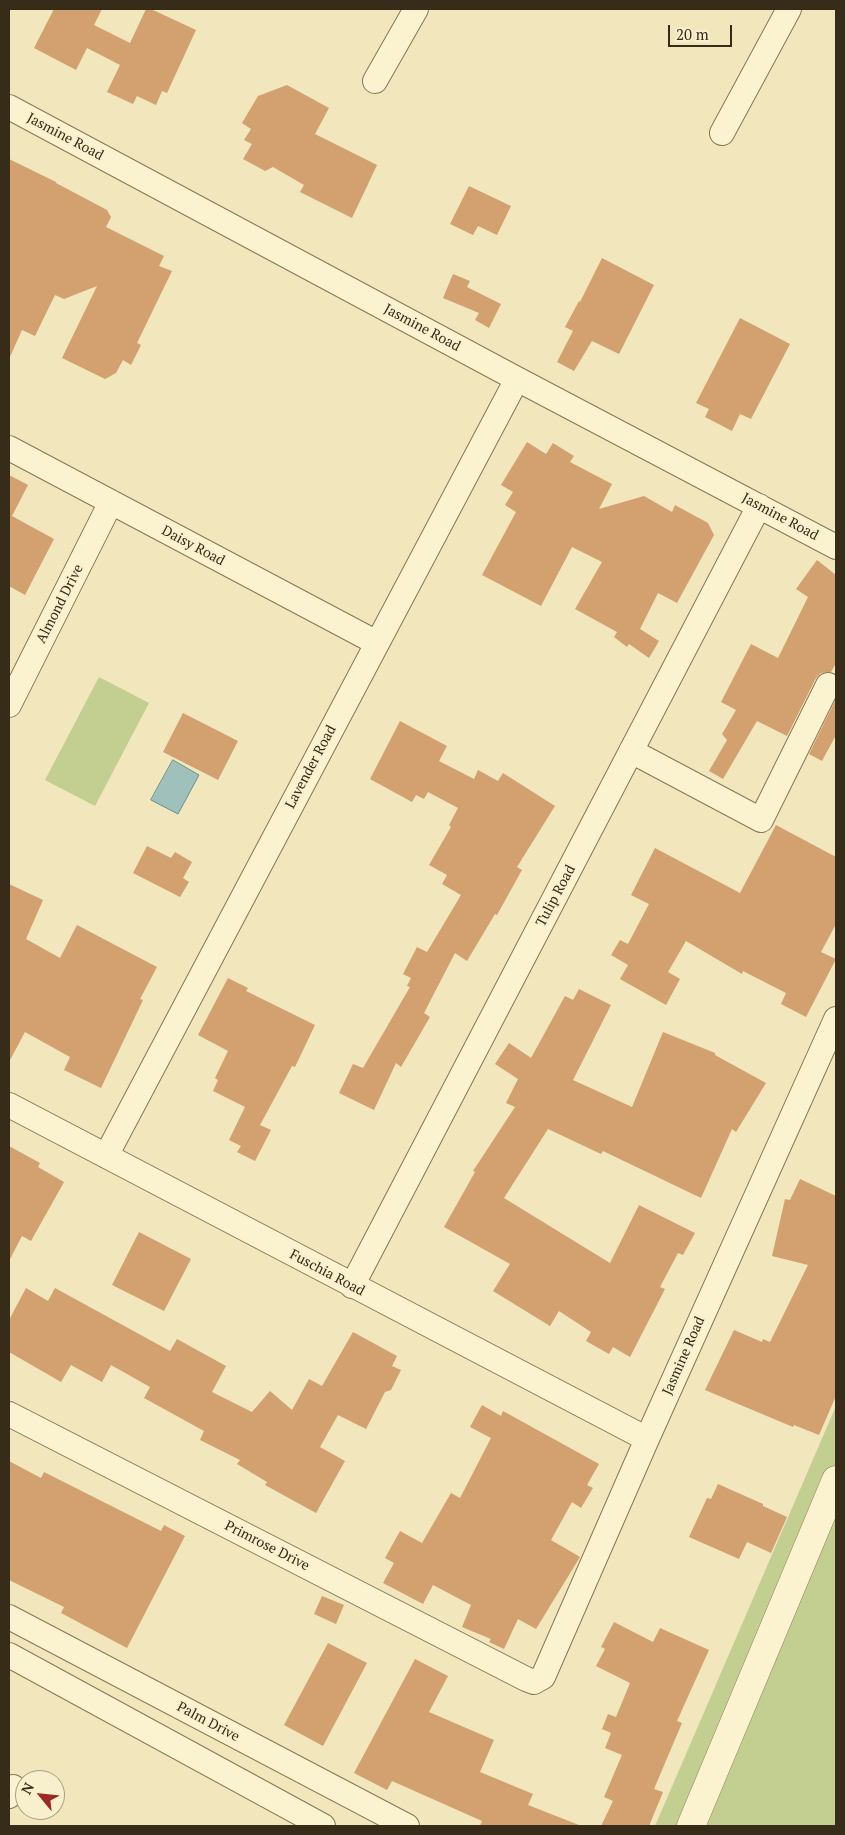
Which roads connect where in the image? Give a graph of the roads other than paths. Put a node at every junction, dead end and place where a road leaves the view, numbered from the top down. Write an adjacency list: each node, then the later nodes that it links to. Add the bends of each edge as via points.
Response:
1 (416, 9): 3 (street)
2 (789, 9): 5 (street)
3 (375, 81)
4 (9, 107): 6 (street, Jasmine Road)
5 (722, 133)
6 (517, 379): 9 (street, Jasmine Road); 11 (street, Lavender Road)
7 (9, 448): 8 (street, Daisy Road)
8 (112, 502): 11 (street, Daisy Road); 13 (street, Almond Drive)
9 (759, 506): 10 (street, Jasmine Road); 14 (street, Tulip Road)
10 (836, 547)
11 (377, 644): 17 (street, Lavender Road)
12 (828, 684): 14 (street, via 761,820)
13 (9, 705)
14 (631, 751): 18 (street, Tulip Road)
15 (836, 1019): 20 (street, Jasmine Road)
16 (9, 1104): 17 (street, Fuschia Road)
17 (106, 1156): 18 (street, Fuschia Road)
18 (352, 1286): 20 (street, Fuschia Road)
19 (9, 1414): 24 (street, Primrose Drive)
20 (646, 1439): 24 (street, Jasmine Road, via 543,1677 534,1682)
21 (836, 1480): 27 (street)
22 (9, 1617): 26 (street, Palm Drive)
23 (9, 1655): 25 (street)
24 (526, 1678)
25 (323, 1826)
26 (407, 1826)
27 (690, 1826)

